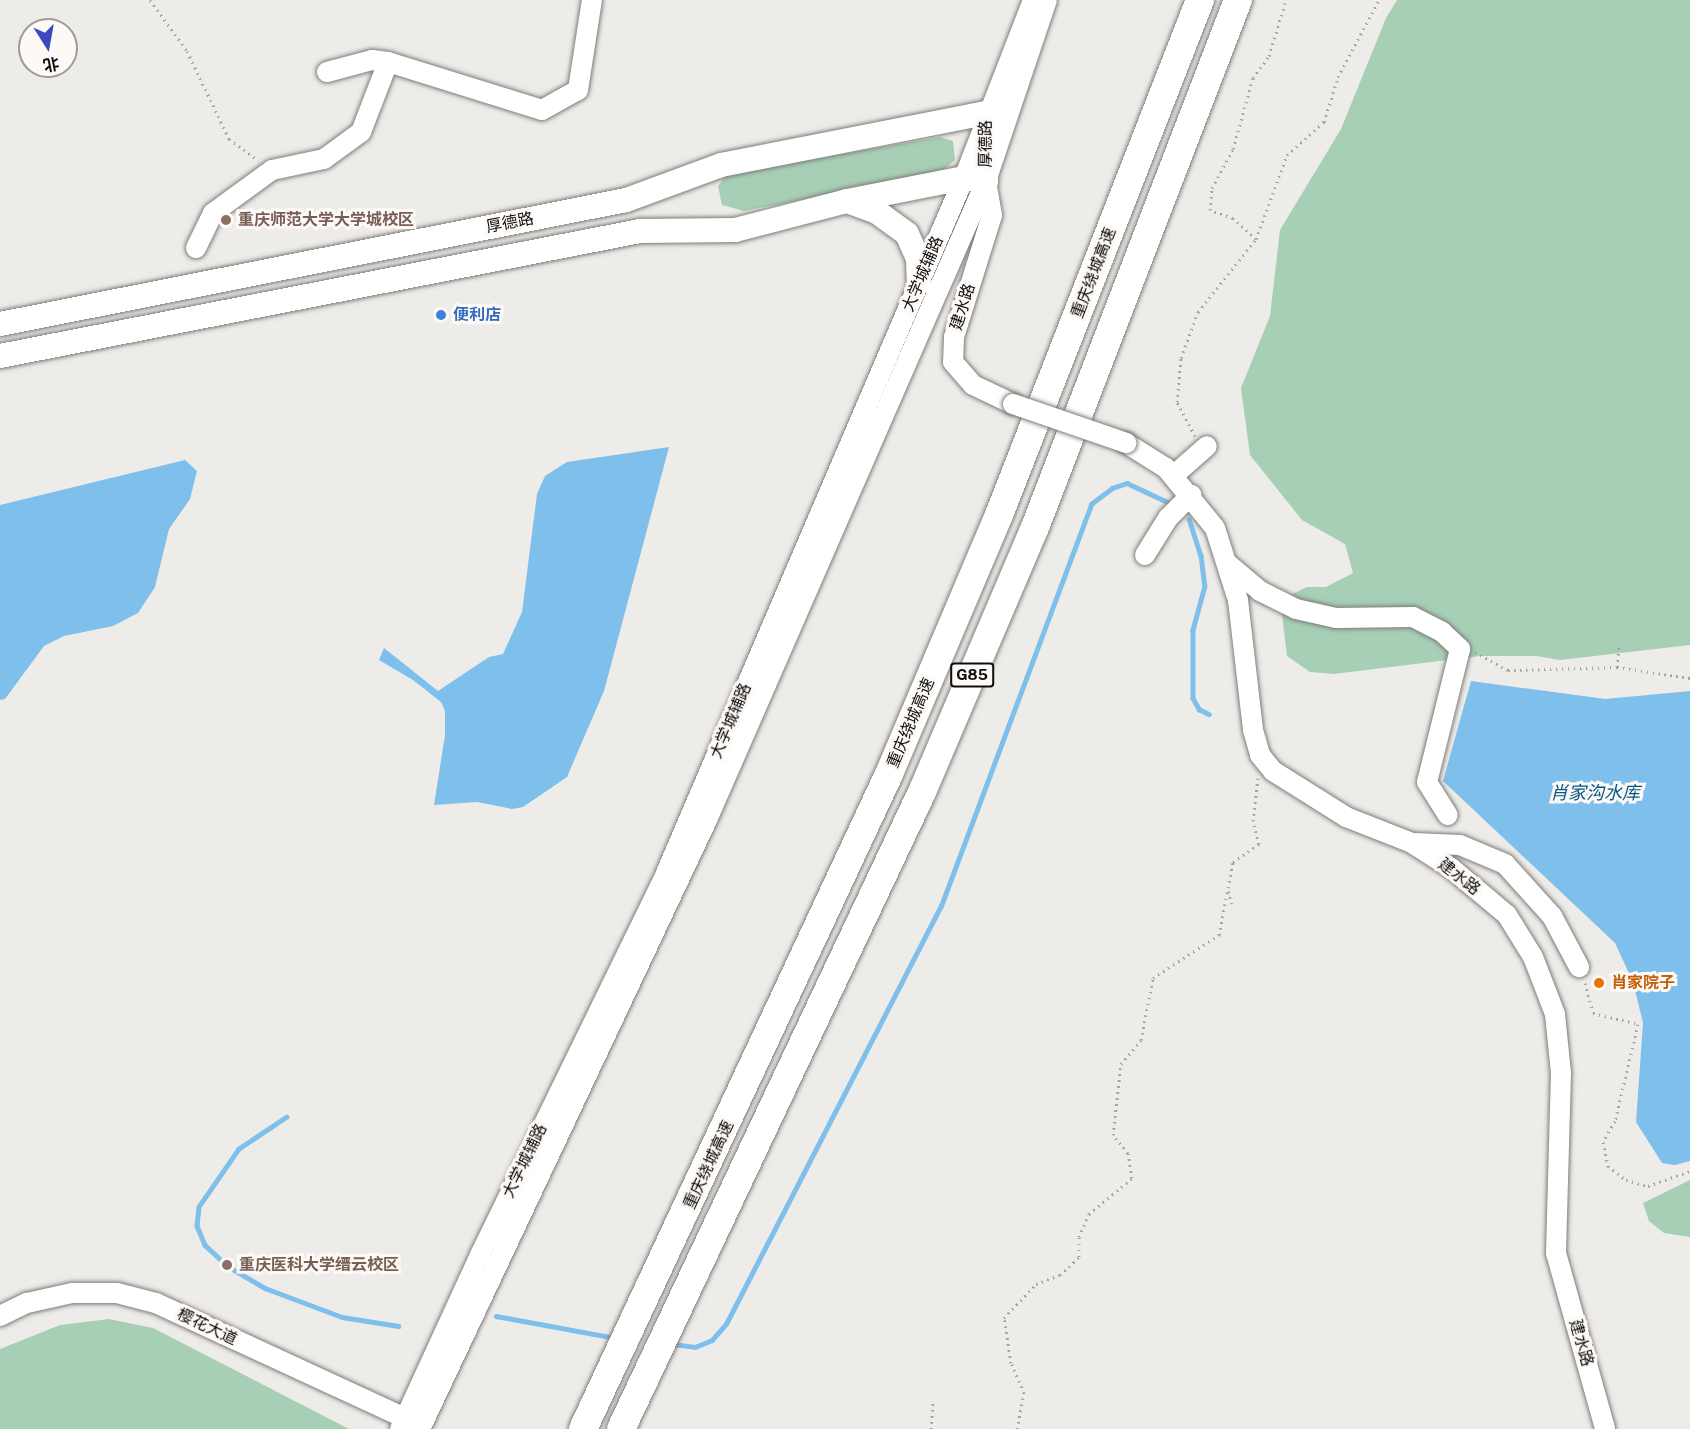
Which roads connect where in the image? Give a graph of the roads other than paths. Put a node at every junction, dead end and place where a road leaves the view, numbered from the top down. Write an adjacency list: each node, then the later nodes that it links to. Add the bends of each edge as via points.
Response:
1 (591, 0): 6 (street, via 578,90 542,110)
2 (1033, 0): 8 (street)
3 (1047, 0): 9 (street, 大学城辅路)
4 (1200, 0): 25 (highway, 重庆绕城高速 / G85, via 999,515 890,774)
5 (1238, 0): 26 (highway, G85, via 1034,530 922,792)
6 (388, 62): 7 (street, via 372,60); 11 (street, via 361,132 324,159 272,170 213,213)
7 (327, 72)
8 (987, 113): 9 (main road, 厚德路); 13 (main road, 厚德路, via 721,165 626,200)
9 (975, 179): 10 (main road, 厚德路); 12 (street, 大学城辅路); 16 (street, 建水路, bridge, via 992,215 954,337 953,362 973,385 1013,404 1126,443); 24 (street, 大学城辅路, via 707,820)
10 (847, 201): 12 (main road, via 877,212 907,234 918,259); 14 (main road, 厚德路, via 735,230 640,231)
11 (196, 248)
12 (919, 283): 24 (street, 大学城辅路, via 666,873)
13 (0, 324)
14 (0, 356)
15 (1206, 447): 16 (street)
16 (1173, 476): 17 (street)
17 (1191, 495): 18 (street, via 1168,518); 19 (street, via 1215,528)
18 (1145, 555)
19 (1229, 565): 20 (street, via 1260,591 1296,609 1336,618 1413,617 1460,649 1427,782); 21 (street, 建水路, via 1238,600 1253,730 1260,755 1273,771 1346,817)
20 (1448, 815)
21 (1412, 843): 22 (street, via 1460,845 1505,864 1552,916); 27 (street, 建水路, via 1451,868 1507,915 1533,957 1555,1014 1560,1073 1556,1253)
22 (1580, 967)
23 (0, 1316): 24 (street, 樱花大道, via 27,1303 72,1293 117,1293 156,1304)
24 (408, 1425)
25 (583, 1429)
26 (621, 1429)
27 (1605, 1429)

